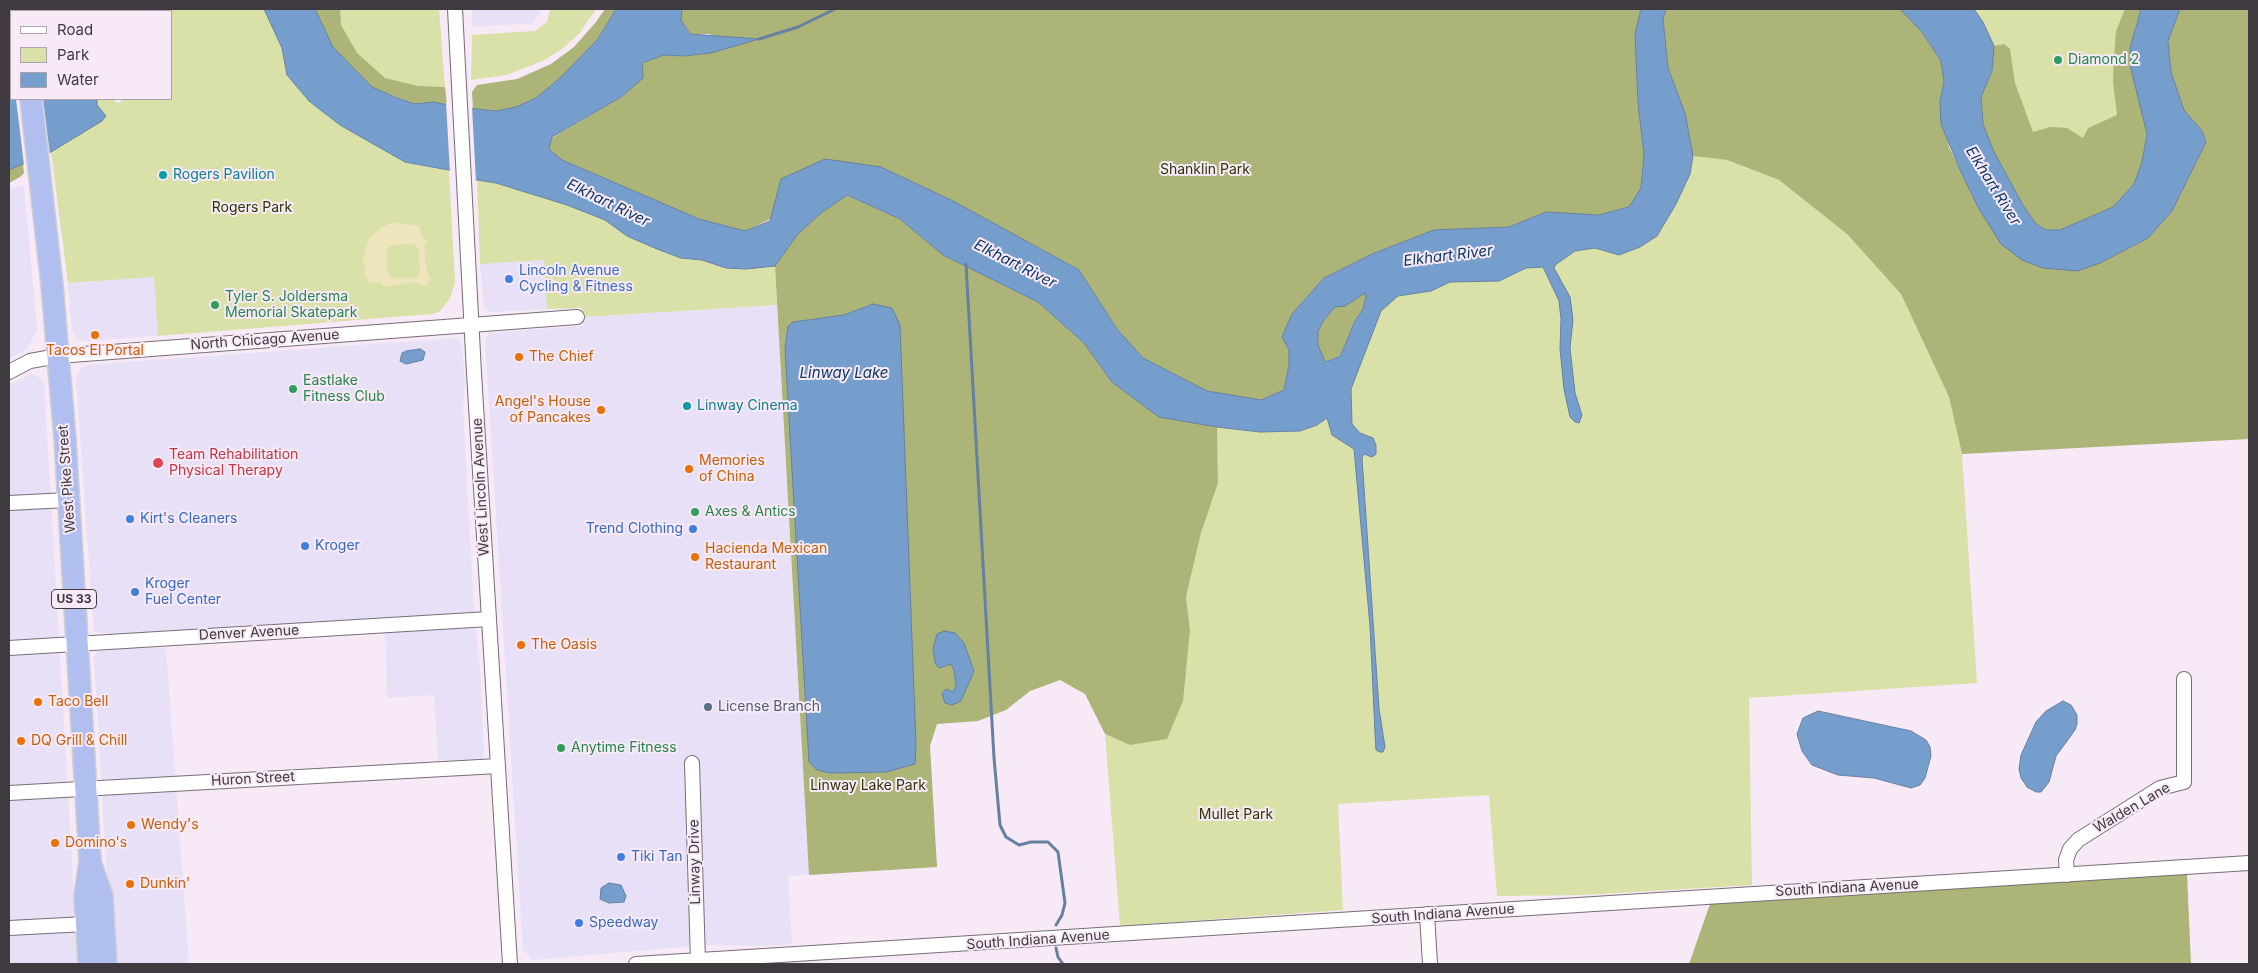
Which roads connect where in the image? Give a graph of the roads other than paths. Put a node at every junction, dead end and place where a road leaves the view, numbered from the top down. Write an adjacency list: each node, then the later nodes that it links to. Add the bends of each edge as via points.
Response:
1 (455, 9): 4 (street, West Lincoln Avenue)
2 (31, 100): 5 (highway, West Pike Street / US 33)
3 (577, 317): 4 (street, North Chicago Avenue)
4 (472, 324): 5 (street, North Chicago Avenue); 9 (street, West Lincoln Avenue)
5 (58, 356): 6 (street, North Chicago Avenue, via 30,361); 7 (highway, West Pike Street / US 33)
6 (9, 372)
7 (68, 500): 8 (street); 10 (highway, West Pike Street / US 33)
8 (9, 503)
9 (489, 619): 10 (street, Denver Avenue); 14 (street, West Lincoln Avenue)
10 (77, 644): 11 (street, Denver Avenue); 15 (highway, West Pike Street / US 33)
11 (9, 648)
12 (2184, 679): 19 (street, Walden Lane, via 2184,782 2160,788 2078,840 2066,860)
13 (692, 763): 23 (street, Linway Drive)
14 (498, 766): 15 (street, Huron Street); 26 (street, West Lincoln Avenue)
15 (85, 789): 16 (street, Huron Street); 17 (highway, West Pike Street / US 33)
16 (9, 792)
17 (90, 860): 21 (highway, West Pike Street / US 33, via 85,896); 25 (highway, West Pike Street, via 102,896)
18 (2249, 863): 19 (street, South Indiana Avenue)
19 (2067, 875): 20 (street, South Indiana Avenue)
20 (1427, 914): 23 (street, South Indiana Avenue, via 1214,930); 28 (street)
21 (86, 924): 22 (street); 24 (highway, West Pike Street / US 33)
22 (9, 928)
23 (698, 960): 27 (street, South Indiana Avenue)
24 (88, 964)
25 (106, 964)
26 (510, 964)
27 (638, 964)
28 (1430, 964)

